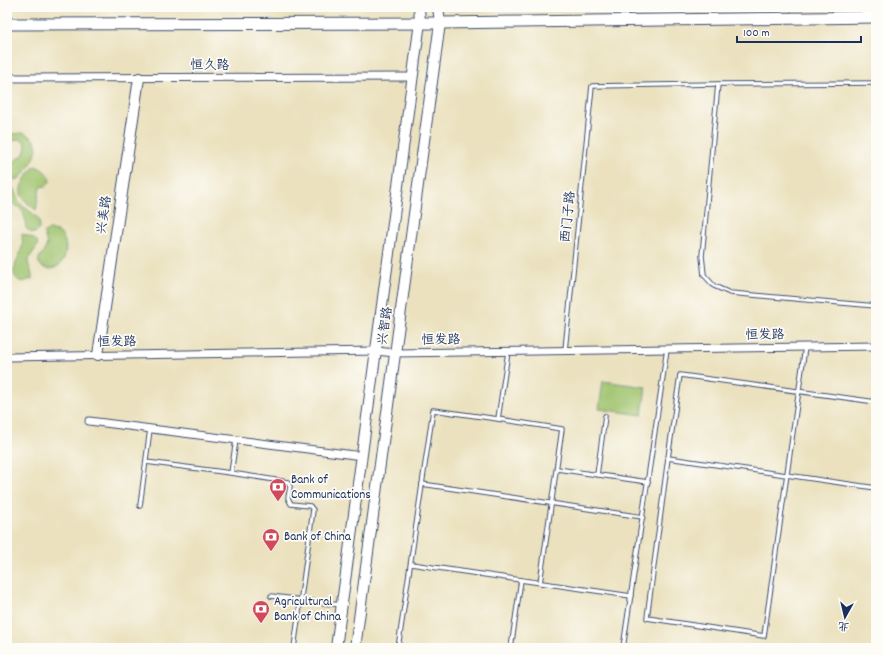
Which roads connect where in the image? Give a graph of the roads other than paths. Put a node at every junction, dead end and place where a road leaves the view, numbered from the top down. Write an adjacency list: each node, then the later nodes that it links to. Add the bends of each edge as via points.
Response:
1 (419, 7): 4 (main road, 兴智路)
2 (438, 7): 5 (main road, 兴智路)
3 (876, 17): 5 (main road)
4 (420, 22): 5 (main road); 6 (main road); 7 (main road, 兴智路)
5 (440, 23): 19 (main road, 兴智路)
6 (7, 24)
7 (413, 77): 9 (street, 恒久路); 17 (main road, 兴智路)
8 (7, 78): 9 (street, 恒久路)
9 (139, 78): 20 (main road, 兴美路)
10 (876, 83): 11 (lane)
11 (718, 84): 12 (lane, via 702,256 704,275 714,286 730,293); 16 (lane, 西门子路, via 592,86)
12 (876, 306)
13 (876, 346): 14 (street, 恒发路)
14 (805, 347): 15 (street, 恒发路); 22 (lane)
15 (667, 349): 16 (street, 恒发路); 36 (lane)
16 (565, 350): 18 (street, 恒发路)
17 (376, 351): 19 (street, 恒发路); 20 (street, 恒发路); 29 (main road, 兴智路)
18 (508, 352): 19 (street, 恒发路); 25 (lane)
19 (395, 353): 51 (main road, 兴智路)
20 (98, 355): 21 (street, 恒发路)
21 (7, 357)
22 (799, 392): 23 (lane); 30 (lane, via 680,375); 35 (lane)
23 (876, 402)
24 (605, 416): 34 (lane)
25 (498, 419): 32 (lane, via 562,429); 37 (lane, via 433,410)
26 (89, 421): 27 (street)
27 (150, 429): 28 (street); 31 (lane)
28 (236, 440): 29 (street); 33 (lane)
29 (362, 456): 48 (main road, 兴智路)
30 (668, 458): 35 (lane); 35 (lane, via 646,618 764,636)
31 (146, 462): 33 (lane); 40 (lane)
32 (557, 469): 34 (lane); 39 (lane)
33 (231, 473): 47 (lane, via 288,482 288,498 291,504 310,506 314,510)
34 (597, 475): 36 (lane)
35 (787, 475): 38 (lane)
36 (648, 482): 41 (lane)
37 (422, 484): 39 (lane); 42 (lane)
38 (876, 488)
39 (552, 503): 41 (lane); 44 (lane)
40 (140, 506)
41 (642, 516): 46 (lane)
42 (411, 564): 43 (lane); 52 (lane)
43 (521, 580): 44 (lane); 53 (lane)
44 (540, 583): 46 (lane)
45 (271, 596): 47 (lane)
46 (631, 596): 54 (lane)
47 (301, 600): 48 (lane); 49 (lane)
48 (342, 605): 50 (main road, 兴智路)
49 (294, 648)
50 (336, 648)
51 (355, 648)
52 (398, 648)
53 (511, 648)
54 (623, 648)

